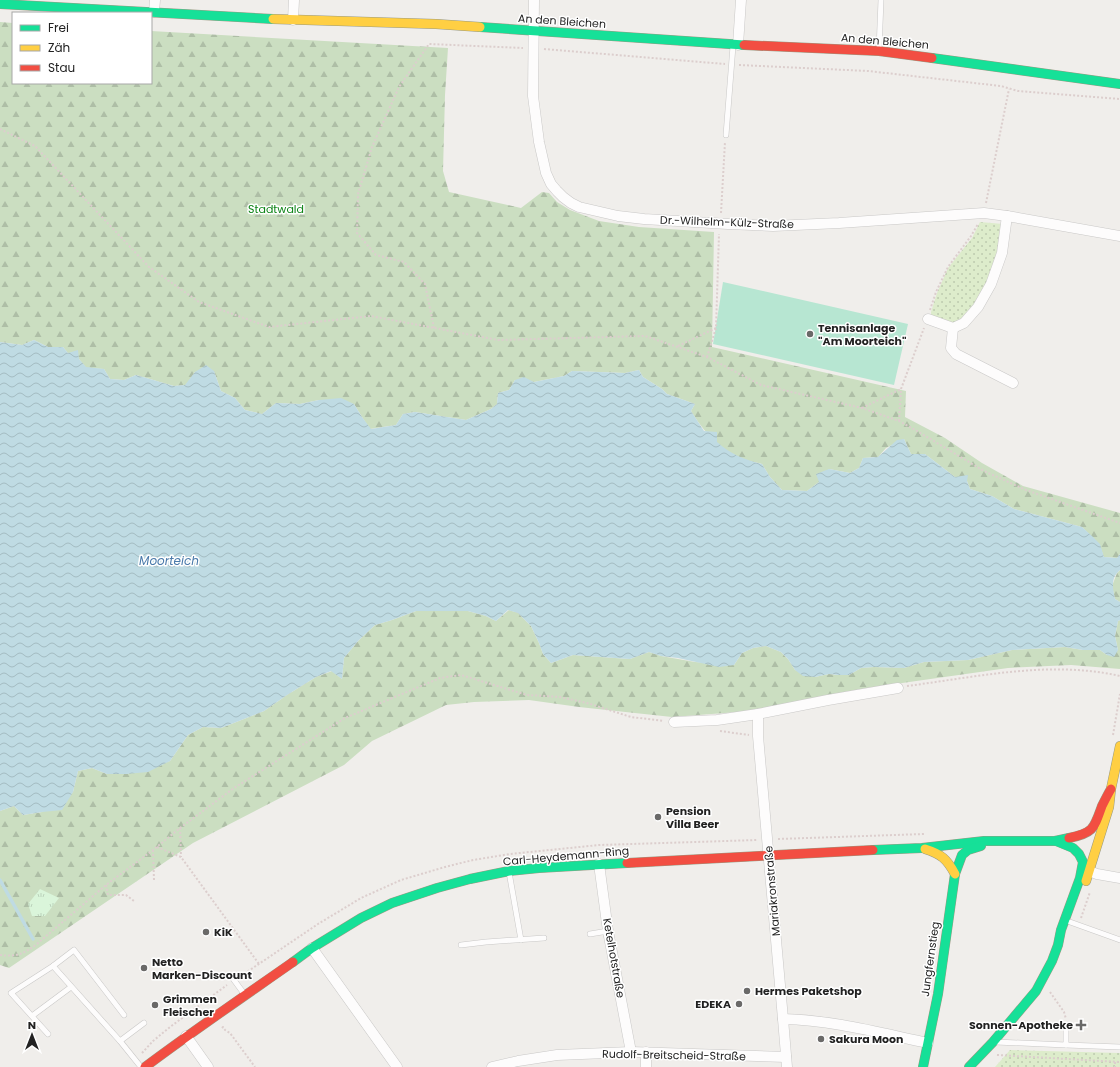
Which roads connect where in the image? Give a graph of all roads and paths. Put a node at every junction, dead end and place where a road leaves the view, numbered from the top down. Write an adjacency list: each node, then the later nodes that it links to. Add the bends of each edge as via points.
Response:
1 (155, 0): 8 (street)
2 (294, 0): 9 (street)
3 (534, 0): 10 (street, Dr.-Wilhelm-Külz-Straße)
4 (741, 0): 11 (street)
5 (880, 0): 13 (lane)
6 (16, 2): 7 (main road, An den Bleichen); 8 (main road, An den Bleichen)
7 (0, 4)
8 (154, 12): 9 (main road, An den Bleichen)
9 (293, 20): 10 (main road, An den Bleichen, via 436,24)
10 (534, 31): 11 (main road, An den Bleichen); 12 (street, Dr.-Wilhelm-Külz-Straße)
11 (736, 44): 13 (main road, An den Bleichen); 14 (lane)
12 (534, 49): 14 (path); 22 (street, Dr.-Wilhelm-Külz-Straße, via 533,96 539,142 546,173 557,191 579,207 618,216); 25 (path, via 429,44 399,87 372,147 358,194 357,233 376,255 404,262 425,284)
13 (879, 51): 15 (main road, An den Bleichen)
14 (732, 64): 16 (path, via 868,71); 19 (lane)
15 (1120, 84)
16 (1009, 89): 17 (path); 20 (path)
17 (1120, 99)
18 (0, 129): 25 (path, via 35,146 149,267 199,302 269,327 371,316)
19 (726, 135): 22 (path)
20 (984, 214): 21 (street, Dr.-Wilhelm-Külz-Straße); 22 (street, Dr.-Wilhelm-Külz-Straße, via 773,226)
21 (1007, 216): 23 (street, Dr.-Wilhelm-Külz-Straße); 27 (street, via 1002,253 992,284 978,307 964,323)
22 (720, 221): 26 (path)
23 (1120, 236)
24 (928, 319): 27 (street)
25 (434, 328): 28 (path, via 498,340 645,336)
26 (716, 328): 28 (path); 29 (path)
27 (953, 328): 30 (street, via 951,348 956,354)
28 (678, 346): 29 (path)
29 (707, 357): 32 (path, via 761,385)
30 (1014, 383)
31 (901, 388): 32 (path)
32 (862, 408): 33 (path, via 917,430 984,471 1026,490)
33 (1120, 523)
34 (1120, 676): 35 (path, via 1104,672 1032,670)
35 (898, 688): 36 (street)
36 (758, 714): 37 (street, via 717,720); 48 (street, Mariakronstraße)
37 (674, 722): 41 (path, via 632,717 560,697 527,695 461,675 440,678 345,718 234,788)
38 (1120, 746): 39 (main road)
39 (1118, 765): 40 (main road)
40 (1111, 789): 43 (main road, via 1094,827 1080,836); 50 (main road, via 1109,807)
41 (180, 828): 44 (path); 47 (path)
42 (1005, 841): 43 (main road, Carl-Heydemann-Ring); 45 (main road, Carl-Heydemann-Ring); 52 (main road, Carl-Heydemann-Ring, via 968,850 962,855)
43 (1055, 841): 50 (main road, via 1077,851)
44 (157, 847): 46 (path); 47 (path)
45 (922, 848): 48 (main road, Carl-Heydemann-Ring); 52 (main road, Carl-Heydemann-Ring, via 942,856)
46 (153, 850): 54 (path); 55 (path)
47 (181, 856): 68 (path, via 259,964)
48 (769, 856): 49 (main road, Carl-Heydemann-Ring); 77 (street, Mariakronstraße)
49 (599, 864): 51 (main road, Carl-Heydemann-Ring); 58 (street, Ketelhotstraße)
50 (1086, 870): 53 (street); 57 (main road); 64 (main road, via 1061,930)
51 (509, 871): 61 (lane); 65 (main road, Carl-Heydemann-Ring, via 436,888 392,903 361,918)
52 (955, 874): 85 (main road, Jungfernstieg)
53 (1120, 878)
54 (154, 880)
55 (106, 885): 56 (path, via 108,894 126,895); 66 (path, via 27,951 12,956)
56 (134, 901)
57 (1070, 922): 62 (lane); 64 (main road)
58 (608, 931): 59 (lane); 88 (street, Ketelhotstraße)
59 (590, 934)
60 (544, 938): 61 (lane)
61 (521, 940): 63 (lane)
62 (1120, 940)
63 (461, 945)
64 (1058, 945): 84 (main road, via 1036,992)
65 (312, 948): 71 (main road, Carl-Heydemann-Ring); 100 (street)
66 (0, 954)
67 (53, 966): 69 (lane); 74 (lane, via 74,950); 75 (lane, via 11,993)
68 (232, 978): 71 (lane); 73 (path)
69 (71, 987): 75 (lane); 83 (lane)
70 (1049, 992): 76 (path, via 1064,1012)
71 (246, 996): 82 (main road, Carl-Heydemann-Ring)
72 (194, 1003): 73 (path)
73 (196, 1008): 91 (path, via 152,1040)
74 (124, 1015)
75 (32, 1016): 81 (lane)
76 (1065, 1018)
77 (784, 1019): 85 (street, via 807,1019 837,1024); 92 (street, Mariakronstraße)
78 (144, 1023): 83 (lane)
79 (1066, 1027): 86 (lane)
80 (218, 1031): 99 (path, via 223,1027 230,1033)
81 (48, 1034)
82 (186, 1036): 97 (main road, Carl-Heydemann-Ring); 98 (street)
83 (120, 1041): 91 (lane)
84 (993, 1042): 86 (lane); 104 (main road)
85 (928, 1045): 95 (main road, Jungfernstieg); 103 (main road, Jungfernstieg)
86 (1066, 1046): 87 (lane)
87 (1120, 1048)
88 (631, 1052): 89 (street, Rudolf-Breitscheid-Straße); 101 (street, Rudolf-Breitscheid-Straße, via 557,1055)
89 (646, 1052): 92 (street, Rudolf-Breitscheid-Straße); 102 (street)
90 (993, 1055): 93 (path)
91 (135, 1060): 96 (lane)
92 (786, 1062)
93 (1115, 1062): 94 (path); 105 (path)
94 (1120, 1062)
95 (933, 1066)
96 (140, 1067)
97 (145, 1067)
98 (208, 1067)
99 (255, 1067)
100 (397, 1067)
101 (492, 1067)
102 (646, 1067)
103 (923, 1067)
104 (969, 1067)
105 (1115, 1067)

